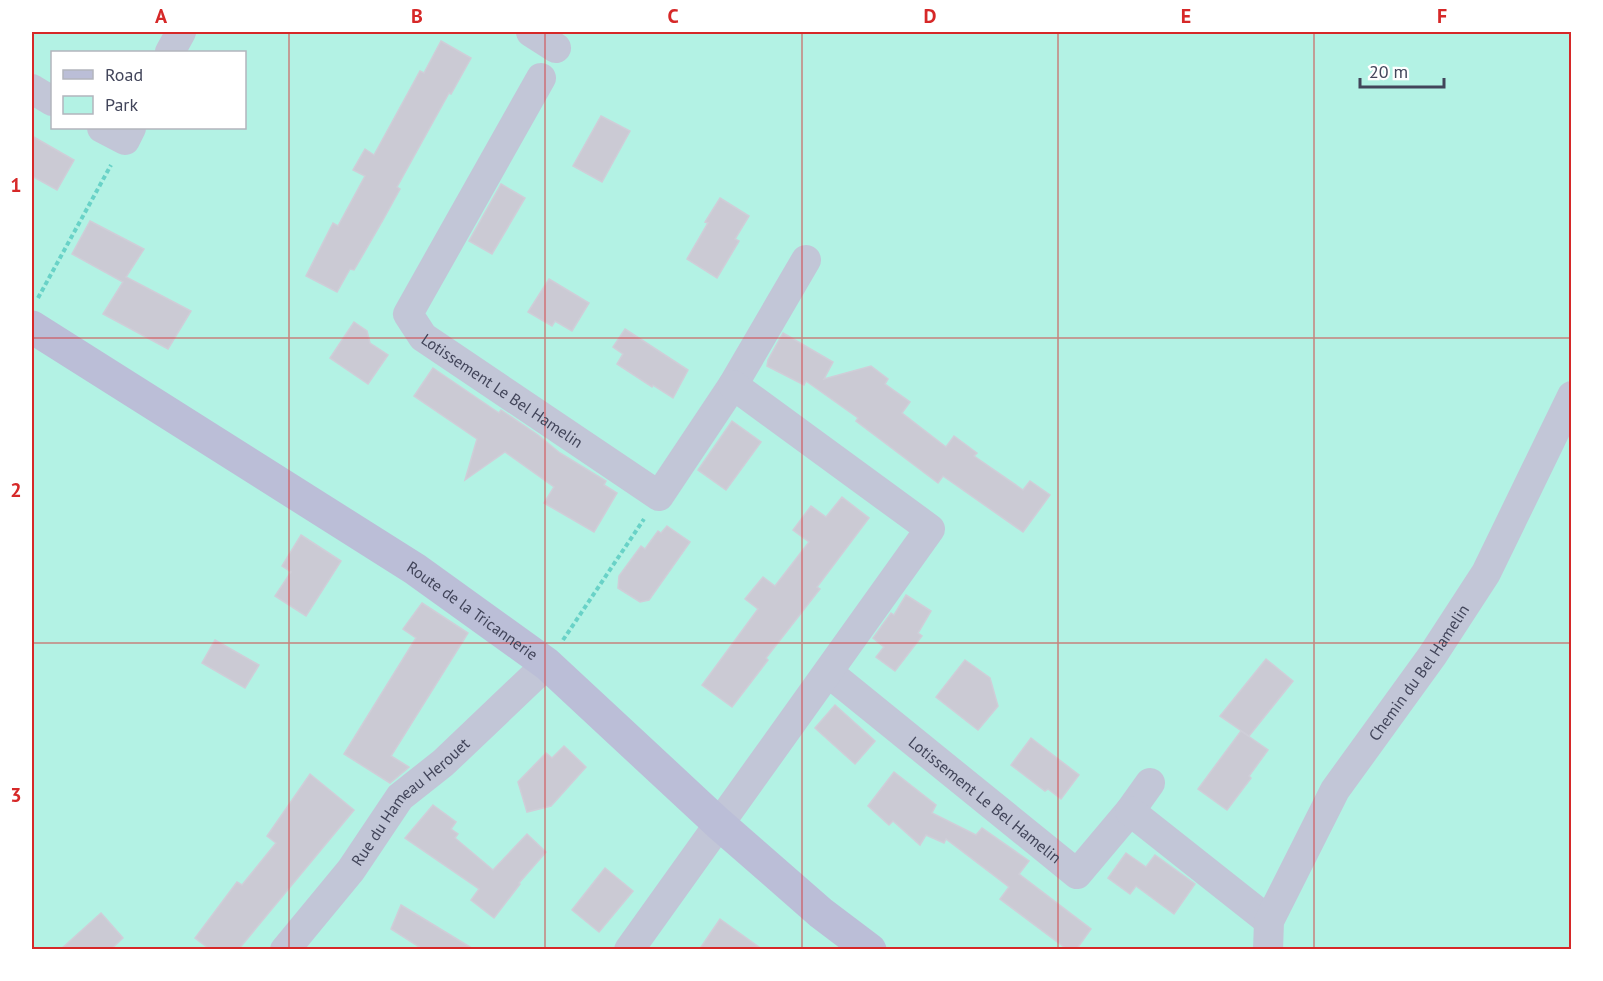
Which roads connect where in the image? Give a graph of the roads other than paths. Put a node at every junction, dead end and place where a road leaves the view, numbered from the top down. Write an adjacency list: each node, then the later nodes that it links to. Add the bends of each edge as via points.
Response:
1 (181, 32): 4 (street)
2 (531, 32): 3 (street)
3 (556, 48)
4 (171, 51)
5 (541, 78): 10 (street, Lotissement Le Bel Hamelin, via 408,314 423,337 659,496)
6 (32, 89): 7 (street)
7 (51, 100)
8 (806, 260): 10 (street)
9 (34, 313): 12 (main road, Route de la Tricannerie, via 415,569)
10 (733, 385): 13 (street, via 930,529)
11 (1572, 396): 17 (street, Chemin du Bel Hamelin, via 1486,573 1432,657 1335,790)
12 (547, 664): 16 (main road, Route de la Tricannerie); 18 (street, Rue du Hameau Herouet, via 443,763 400,797 351,870)
13 (829, 672): 15 (street, Lotissement Le Bel Hamelin, via 1077,874); 16 (street)
14 (1150, 783): 15 (street, Lotissement Le Bel Hamelin)
15 (1130, 811): 17 (street)
16 (718, 823): 19 (street); 20 (main road, Route de la Tricannerie, via 821,913)
17 (1268, 935)
18 (285, 950)
19 (629, 950)
20 (870, 950)

